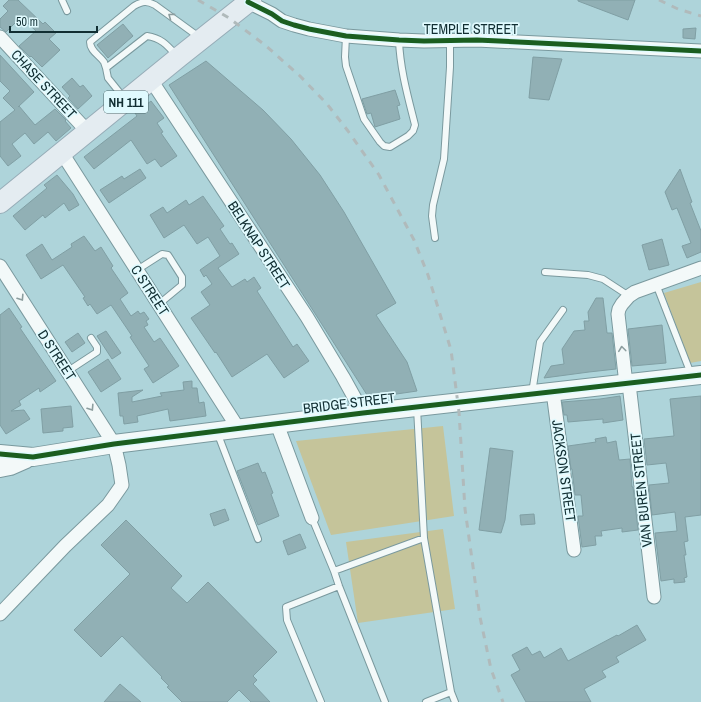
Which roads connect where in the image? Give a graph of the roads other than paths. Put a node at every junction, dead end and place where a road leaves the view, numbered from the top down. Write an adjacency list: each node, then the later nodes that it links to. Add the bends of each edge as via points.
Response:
1 (62, 0): 3 (lane)
2 (250, 1): 4 (street, TEMPLE STREET, via 282,21); 6 (main road, NH 111)
3 (67, 11)
4 (346, 36): 7 (street, TEMPLE STREET); 7 (lane, via 346,66 364,119 384,146 390,146 408,136 415,124 399,54)
5 (0, 37): 14 (street, CHASE STREET)
6 (202, 39): 10 (main road, NH 111); 11 (lane, one-way to 11, via 155,5 141,2 90,42)
7 (399, 40): 8 (street, TEMPLE STREET)
8 (450, 40): 9 (street, TEMPLE STREET); 17 (lane, via 450,83 444,159 432,216)
9 (701, 51)
10 (179, 58): 11 (lane, via 167,44 147,36); 12 (main road, NH 111)
11 (106, 68): 13 (lane, via 108,78)
12 (151, 80): 13 (main road, NH 111); 33 (street, BELKNAP STREET, via 307,317)
13 (126, 101): 14 (main road, NH 111)
14 (88, 132): 15 (main road, NH 111)
15 (62, 153): 16 (main road, NH 111); 20 (street, C STREET)
16 (0, 203)
17 (435, 238)
18 (0, 266): 27 (street, D STREET, one-way to 27)
19 (701, 268): 22 (street)
20 (137, 270): 24 (street, C STREET); 24 (lane, via 162,254 168,255 182,277 182,286)
21 (546, 272): 23 (lane, via 588,275 603,279)
22 (656, 284): 23 (street); 28 (lane)
23 (629, 296): 29 (street, VAN BUREN STREET, one-way to 23, via 618,314)
24 (159, 304): 35 (street, C STREET)
25 (563, 310): 31 (lane, via 540,342)
26 (91, 338): 27 (lane, via 97,352)
27 (68, 371): 37 (street, D STREET, one-way to 37)
28 (696, 375): 29 (street, BRIDGE STREET)
29 (628, 384): 30 (street, BRIDGE STREET); 47 (street, VAN BUREN STREET)
30 (553, 392): 31 (street, BRIDGE STREET); 44 (street, JACKSON STREET)
31 (532, 394): 32 (street, BRIDGE STREET)
32 (417, 407): 33 (street, BRIDGE STREET); 42 (lane)
33 (362, 413): 34 (street, BRIDGE STREET)
34 (277, 424): 35 (street, BRIDGE STREET); 41 (street)
35 (238, 428): 36 (street, BRIDGE STREET)
36 (216, 431): 37 (street, BRIDGE STREET); 43 (lane)
37 (114, 444): 39 (street, BRIDGE STREET); 48 (street, D STREET, via 122,485 108,505)
38 (0, 454): 39 (street, BRIDGE STREET)
39 (33, 457): 40 (street, BRIDGE STREET)
40 (0, 468)
41 (312, 518): 45 (lane)
42 (424, 538): 45 (lane); 49 (lane)
43 (258, 539)
44 (574, 550)
45 (334, 571): 46 (lane)
46 (339, 586): 50 (lane, via 286,607 287,620); 51 (lane)
47 (654, 597)
48 (0, 614)
49 (451, 692): 52 (lane); 53 (lane)
50 (321, 702)
51 (385, 702)
52 (426, 702)
53 (455, 702)

